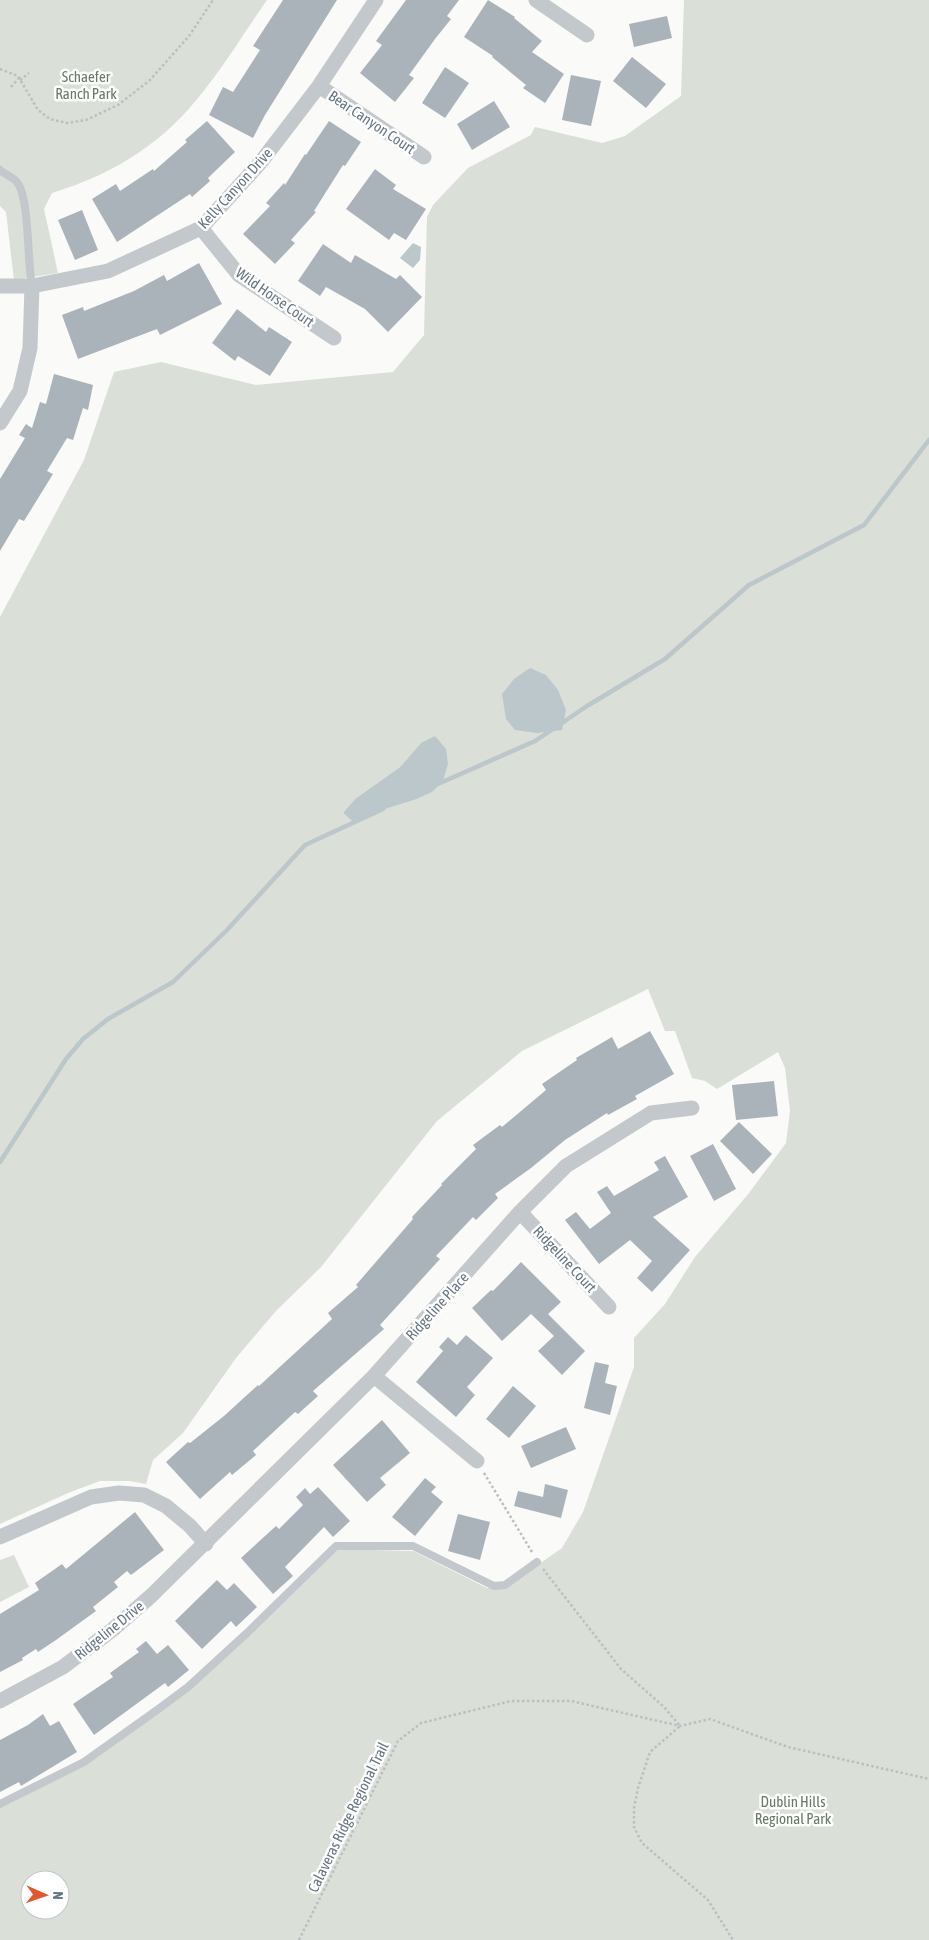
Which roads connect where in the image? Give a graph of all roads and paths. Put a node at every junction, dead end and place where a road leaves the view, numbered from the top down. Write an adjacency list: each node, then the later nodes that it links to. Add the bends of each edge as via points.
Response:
1 (213, 0): 7 (path, via 189,36 150,80 118,105 86,120 67,123 50,118 38,110)
2 (376, 0): 8 (street, Kelly Canyon Drive)
3 (536, 0): 4 (street)
4 (587, 35)
5 (0, 69): 7 (path)
6 (29, 73): 7 (path)
7 (20, 79): 9 (path)
8 (319, 86): 10 (street, Bear Canyon Court); 12 (street, Kelly Canyon Drive, via 260,164)
9 (11, 87)
10 (424, 157)
11 (0, 170): 14 (lane, via 18,182 24,198)
12 (201, 228): 14 (street, Kelly Canyon Drive, via 108,271); 15 (street, Wild Horse Court, via 238,275)
13 (0, 286): 14 (street, Kelly Canyon Drive)
14 (32, 286): 16 (street, via 30,348 20,391)
15 (334, 338)
16 (0, 423)
17 (692, 1108): 18 (street, Ridgeline Place, via 651,1113 566,1166)
18 (520, 1212): 19 (street, Ridgeline Court); 20 (street, Ridgeline Place)
19 (609, 1307)
20 (374, 1376): 21 (street); 23 (street, Ridgeline Place)
21 (477, 1461): 24 (path)
22 (0, 1537): 23 (street, via 91,1497 119,1493 144,1495 166,1506)
23 (206, 1544): 25 (street, Ridgeline Drive, via 112,1630 63,1666)
24 (537, 1562): 26 (path, via 621,1669); 28 (lane, via 505,1585 494,1586 412,1546 336,1546 188,1687 84,1762)
25 (0, 1701)
26 (680, 1726): 27 (path, Calaveras Ridge Regional Trail, via 710,1719 788,1747); 29 (path, Calaveras Ridge Regional Trail, via 571,1701 511,1701 421,1723 398,1741); 30 (path, via 650,1752 636,1795 634,1827 642,1843 708,1900)
27 (929, 1778)
28 (0, 1804)
29 (299, 1940)
30 (733, 1940)

